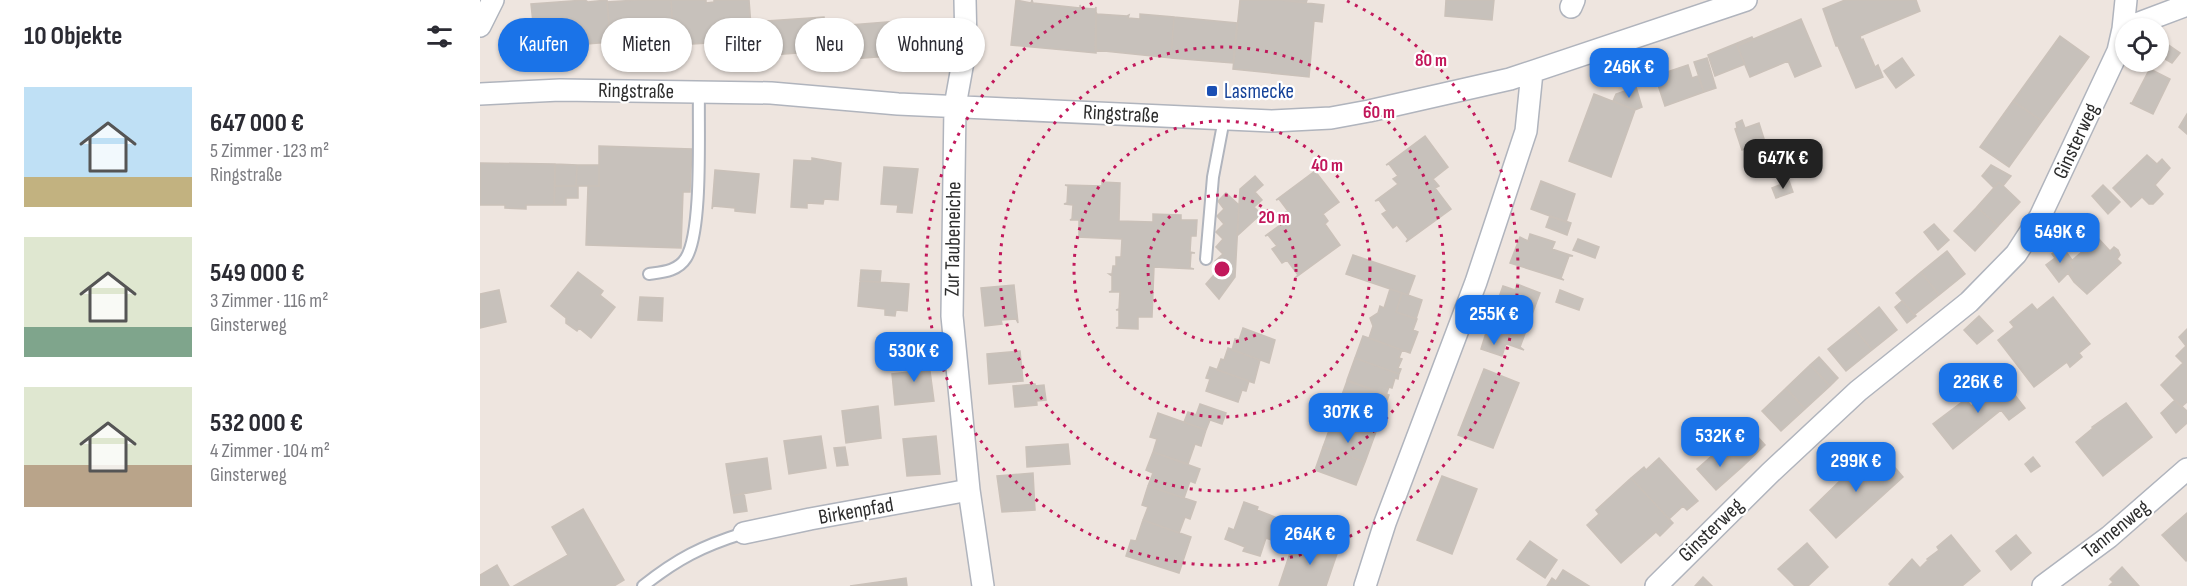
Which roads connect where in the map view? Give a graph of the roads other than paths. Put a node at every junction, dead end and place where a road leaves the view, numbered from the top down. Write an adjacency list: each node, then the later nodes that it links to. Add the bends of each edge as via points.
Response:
1 (493, 0): 8 (street)
2 (965, 0): 13 (street, Zur Taubeneiche, via 966,45)
3 (1746, 0): 10 (street, Ringstraße)
4 (2126, 0): 6 (street, Ginsterweg)
5 (2187, 5): 7 (street)
6 (2124, 18)
7 (2152, 18)
8 (480, 26)
9 (2115, 57): 23 (street, Ginsterweg, via 2040,217 2016,255 1969,302 1858,391)
10 (1532, 72): 14 (street, Ringstraße, via 1331,118); 22 (street, via 1526,131 1476,282)
11 (699, 92): 12 (street, Ringstraße, via 560,90); 13 (street, Ringstraße); 16 (lane, via 693,240 685,259 672,270)
12 (480, 94)
13 (955, 106): 14 (street, Ringstraße); 18 (street, Zur Taubeneiche, via 952,316)
14 (1224, 119): 15 (lane, via 1213,177)
15 (1206, 259)
16 (649, 274)
17 (2187, 469): 24 (street, Tannenweg, via 2109,537)
18 (969, 490): 19 (street, Birkenpfad); 21 (street, Zur Taubeneiche)
19 (744, 533): 20 (lane, via 687,555)
20 (643, 586)
21 (983, 586)
22 (1365, 586)
23 (1656, 586)
24 (2043, 586)

